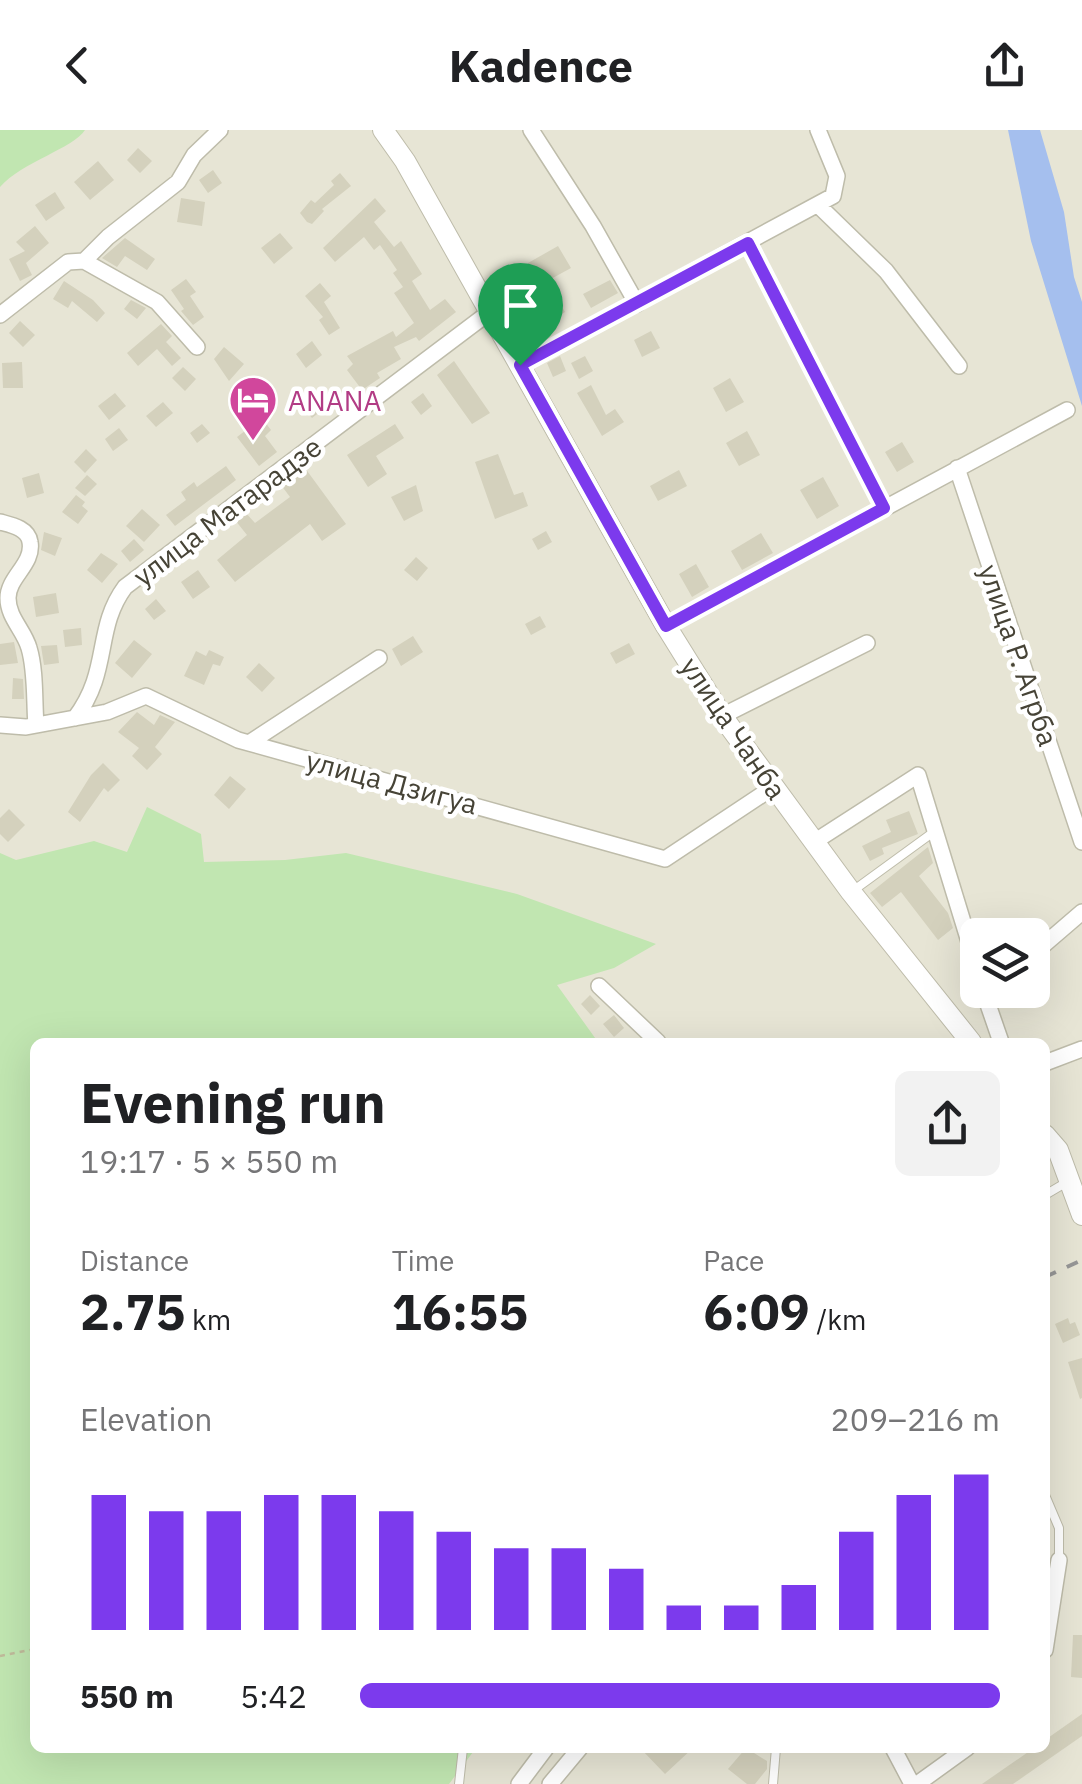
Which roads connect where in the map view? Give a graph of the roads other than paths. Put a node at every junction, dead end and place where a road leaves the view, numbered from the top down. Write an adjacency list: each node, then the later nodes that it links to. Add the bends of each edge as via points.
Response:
1 (220, 130): 7 (street, via 178,182)
2 (384, 130): 9 (street, улица Чанба)
3 (531, 130): 8 (street)
4 (818, 130): 5 (street, via 837,176 834,196)
5 (818, 205): 6 (street); 13 (street, via 886,270)
6 (748, 243): 8 (street); 16 (street)
7 (84, 262): 10 (street, via 68,262); 11 (street, via 157,302)
8 (637, 304): 12 (street)
9 (490, 311): 12 (street, улица Чанба); 22 (street, улица Матарадзе, via 124,587 109,612 91,697)
10 (0, 315)
11 (198, 348)
12 (520, 365): 18 (street, улица Чанба)
13 (959, 366)
14 (1067, 410): 15 (street)
15 (957, 468): 16 (street); 29 (street, улица Р. Агрба)
16 (884, 508): 18 (street)
17 (0, 522): 24 (street, via 18,527 31,545 7,603 30,648)
18 (666, 626): 21 (street, улица Чанба)
19 (868, 643): 21 (street)
20 (380, 658): 25 (street)
21 (722, 716): 26 (street, улица Чанба)
22 (75, 718): 24 (street, улица Дзигуа); 25 (street, улица Дзигуа, via 146,696)
23 (0, 725): 24 (street, улица Дзигуа)
24 (36, 725)
25 (249, 743): 26 (street, улица Дзигуа, via 666,859)
26 (772, 788): 28 (street, улица Чанба)
27 (935, 831): 28 (street, via 918,775); 30 (lane); 32 (street)
28 (814, 842): 30 (street, улица Чанба)
29 (1082, 842)
30 (851, 892): 37 (street, улица Чанба)
31 (1082, 912): 33 (street)
32 (962, 918)
33 (1050, 940)
34 (599, 986): 36 (street)
35 (991, 1008): 38 (street)
36 (654, 1038)
37 (968, 1038)
38 (1000, 1038)
39 (1082, 1049): 40 (street)
40 (1050, 1061)
41 (1050, 1141): 42 (street)
42 (1068, 1182): 43 (lane); 44 (street)
43 (1050, 1192)
44 (1082, 1214)
45 (1050, 1507): 46 (lane, via 1059,1528)
46 (1059, 1560): 47 (street)
47 (1050, 1618)
48 (462, 1753): 54 (lane)
49 (542, 1753): 55 (street)
50 (576, 1753): 56 (street)
51 (776, 1753): 57 (lane)
52 (897, 1753): 58 (street)
53 (960, 1753): 58 (street)
54 (459, 1784)
55 (519, 1784)
56 (550, 1784)
57 (773, 1784)
58 (915, 1784)

